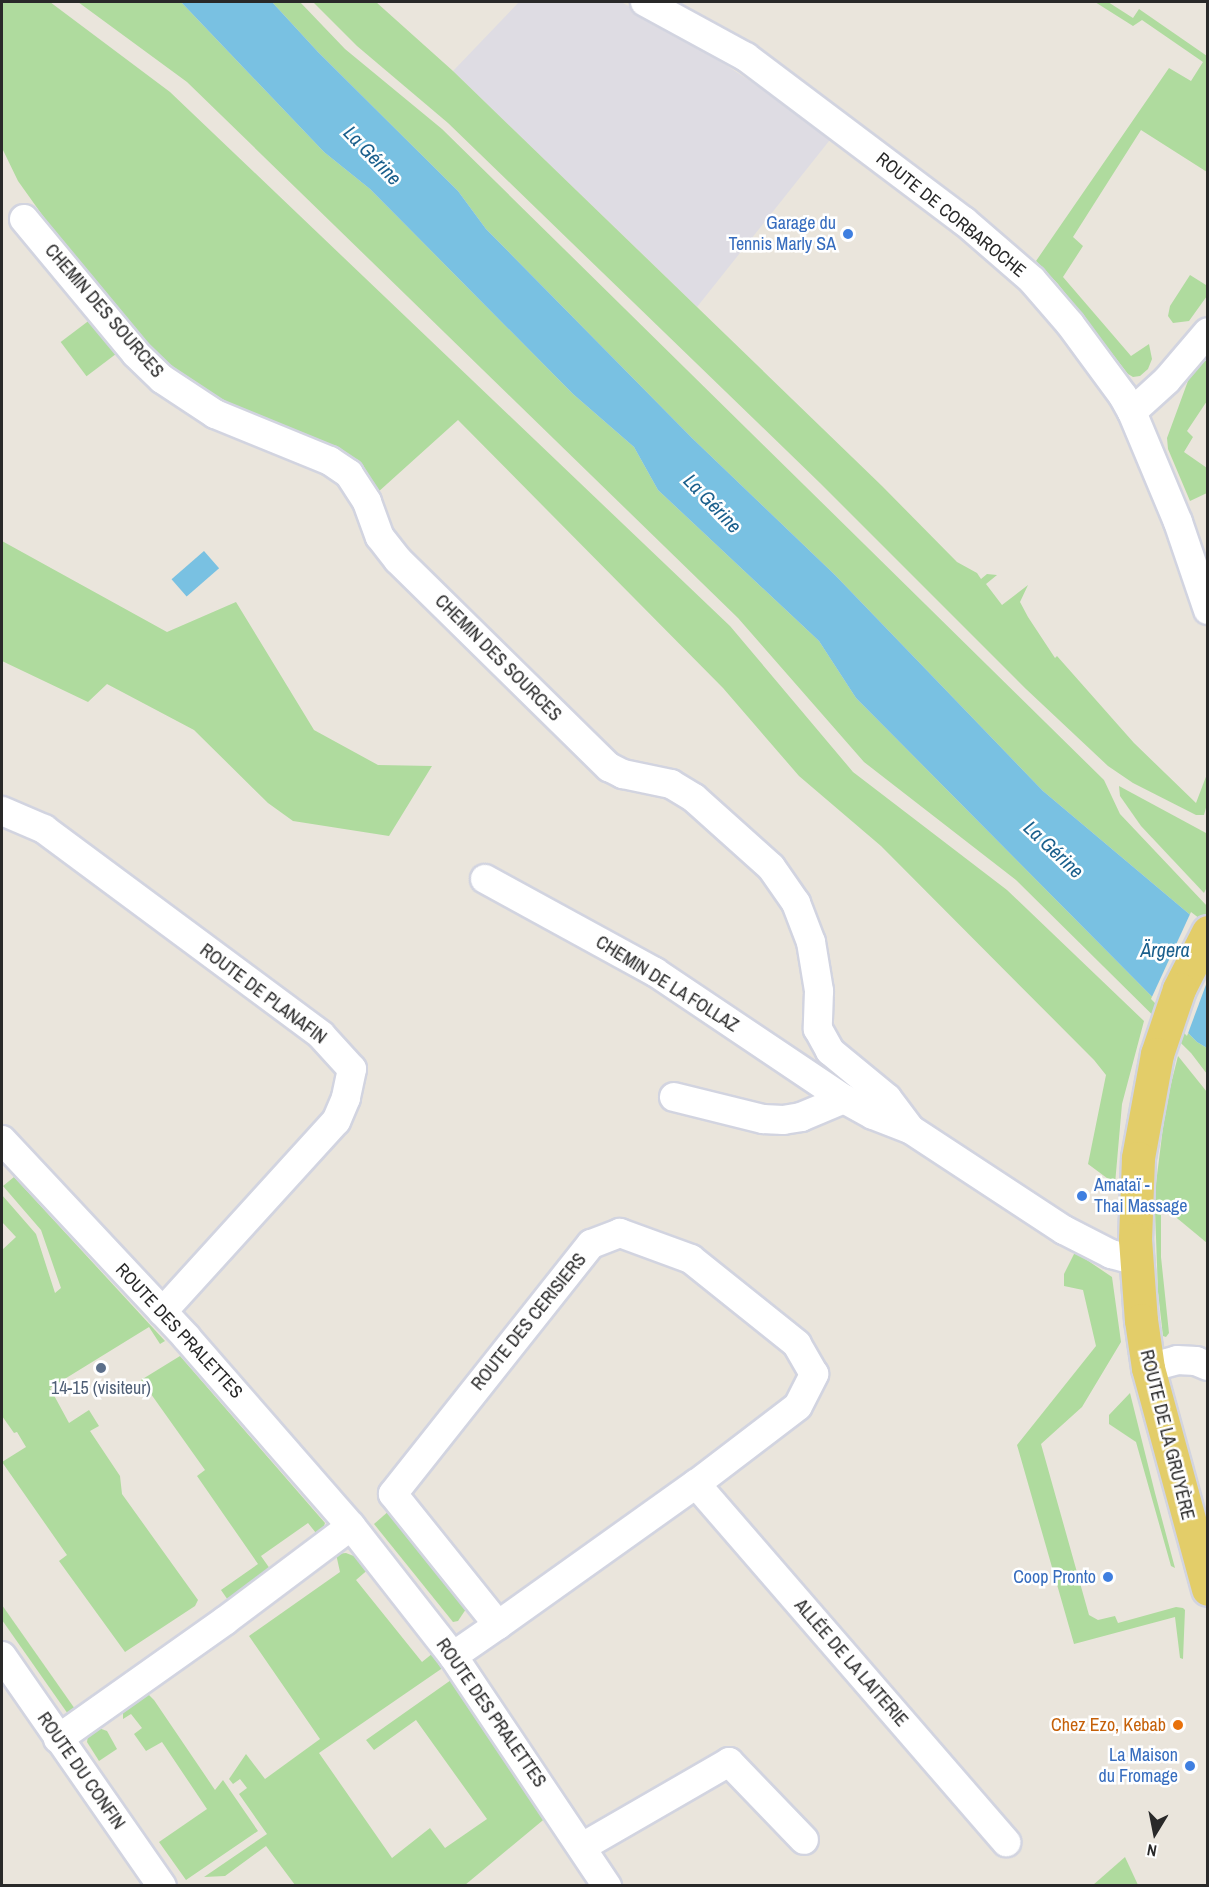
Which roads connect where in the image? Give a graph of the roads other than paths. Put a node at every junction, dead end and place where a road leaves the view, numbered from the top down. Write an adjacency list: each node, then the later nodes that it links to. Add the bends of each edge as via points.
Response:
1 (645, 2): 4 (street, ROUTE DE CORBAROCHE, via 746,57 964,221 1032,280 1070,324)
2 (24, 219): 11 (street, CHEMIN DES SOURCES, via 136,354 162,379 215,414 330,461 349,474 367,502 380,537 398,560 609,767 623,774 671,784 694,798 771,867 796,903 811,942 819,991 818,1029 830,1051 887,1098)
3 (1208, 332): 4 (street, via 1167,380)
4 (1132, 412): 5 (street, ROUTE DE CORBAROCHE, via 1178,522)
5 (1208, 610)
6 (2, 811): 14 (street, ROUTE DE PLANAFIN, via 44,829 321,1035 352,1068 336,1121)
7 (485, 879): 10 (street, CHEMIN DE LA FOLLAZ, via 655,972)
8 (1208, 932): 13 (main road, ROUTE DE LA GRUYÈRE, via 1179,989 1157,1054 1138,1158)
9 (674, 1097): 10 (street, via 763,1119 783,1120 801,1118)
10 (844, 1099): 11 (street, CHEMIN DE LA FOLLAZ)
11 (910, 1129): 13 (street, CHEMIN DE LA FOLLAZ, via 1064,1230 1111,1254)
12 (2, 1140): 14 (street, ROUTE DES PRALETTES)
13 (1137, 1261): 16 (main road, ROUTE DE LA GRUYÈRE)
14 (162, 1312): 18 (street, ROUTE DES PRALETTES)
15 (1208, 1366): 16 (street, via 1196,1360 1177,1360)
16 (1148, 1368): 19 (main road, ROUTE DE LA GRUYÈRE)
17 (696, 1484): 20 (street, ROUTE DES CERISIERS); 20 (street, ROUTE DES CERISIERS, via 798,1406 814,1374 797,1344 691,1259 620,1233 591,1244 393,1494); 25 (street, ALLÉE DE LA LAITERIE)
18 (351, 1526): 22 (street, ROUTE DES PRALETTES); 23 (street)
19 (1208, 1589)
20 (498, 1625): 22 (street, ROUTE DES CERISIERS)
21 (2, 1656): 23 (street, ROUTE DU CONFIN)
22 (453, 1656): 26 (street, ROUTE DES PRALETTES)
23 (58, 1739): 27 (street, ROUTE DU CONFIN)
24 (804, 1840): 26 (street, via 729,1762)
25 (1006, 1842)
26 (582, 1847): 28 (street, ROUTE DES PRALETTES)
27 (162, 1886)
28 (607, 1886)

